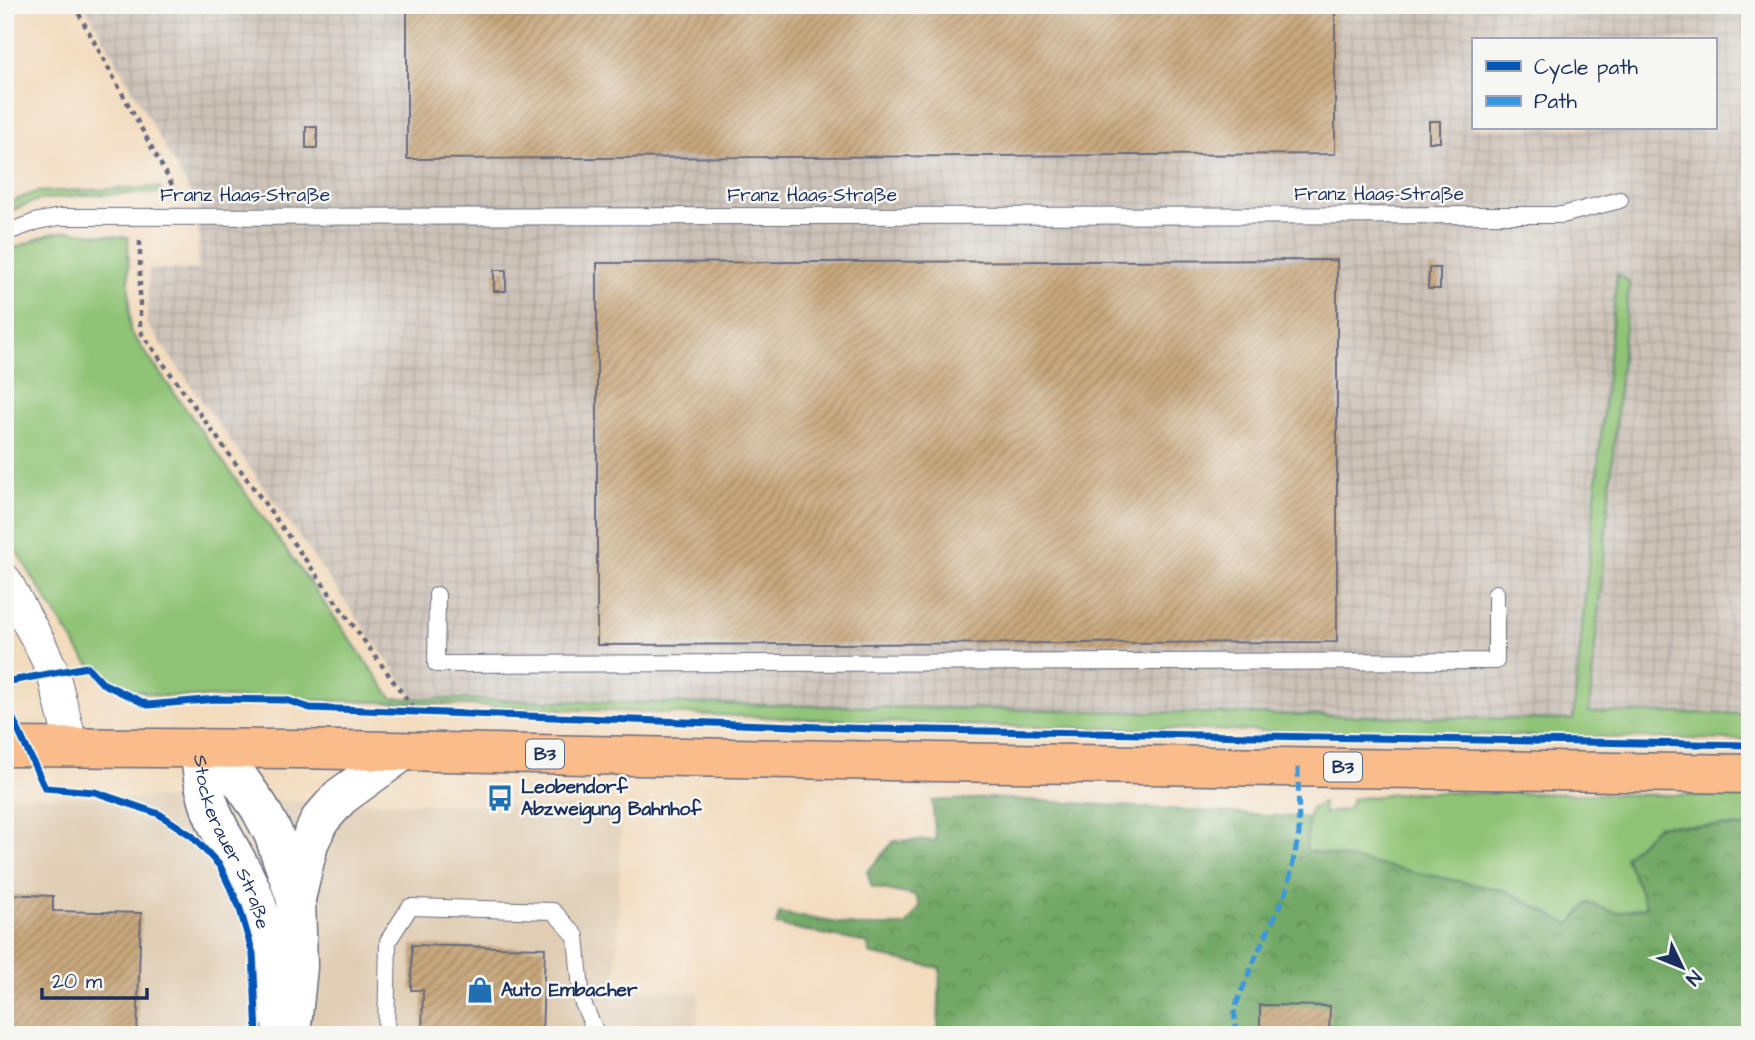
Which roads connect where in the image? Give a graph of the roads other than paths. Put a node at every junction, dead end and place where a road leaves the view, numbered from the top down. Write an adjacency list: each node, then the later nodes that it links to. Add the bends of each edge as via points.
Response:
1 (1620, 200): 2 (lane, Franz Haas-Straße, via 1562,215 60,217)
2 (5, 233)
3 (5, 580): 7 (street, via 53,673)
4 (1496, 593): 5 (lane, via 1496,661 450,664 436,664)
5 (437, 595)
6 (5, 747): 7 (main road, B3)
7 (72, 747): 8 (main road, B3)
8 (199, 748): 9 (main road, B3); 11 (street, Stockerauer Straße, via 236,774 259,807); 12 (street, Stockerauer Straße, via 204,788 214,817 253,895 267,942 273,991)
9 (402, 752): 10 (main road, B3); 11 (street, Stockerauer Straße, via 340,797 320,820 309,843)
10 (1750, 774)
11 (296, 899): 12 (street, Stockerauer Straße, via 298,967)
12 (288, 1035)
13 (386, 1035): 14 (lane, via 388,941 410,907 553,911 576,936 582,1001)
14 (597, 1035)

